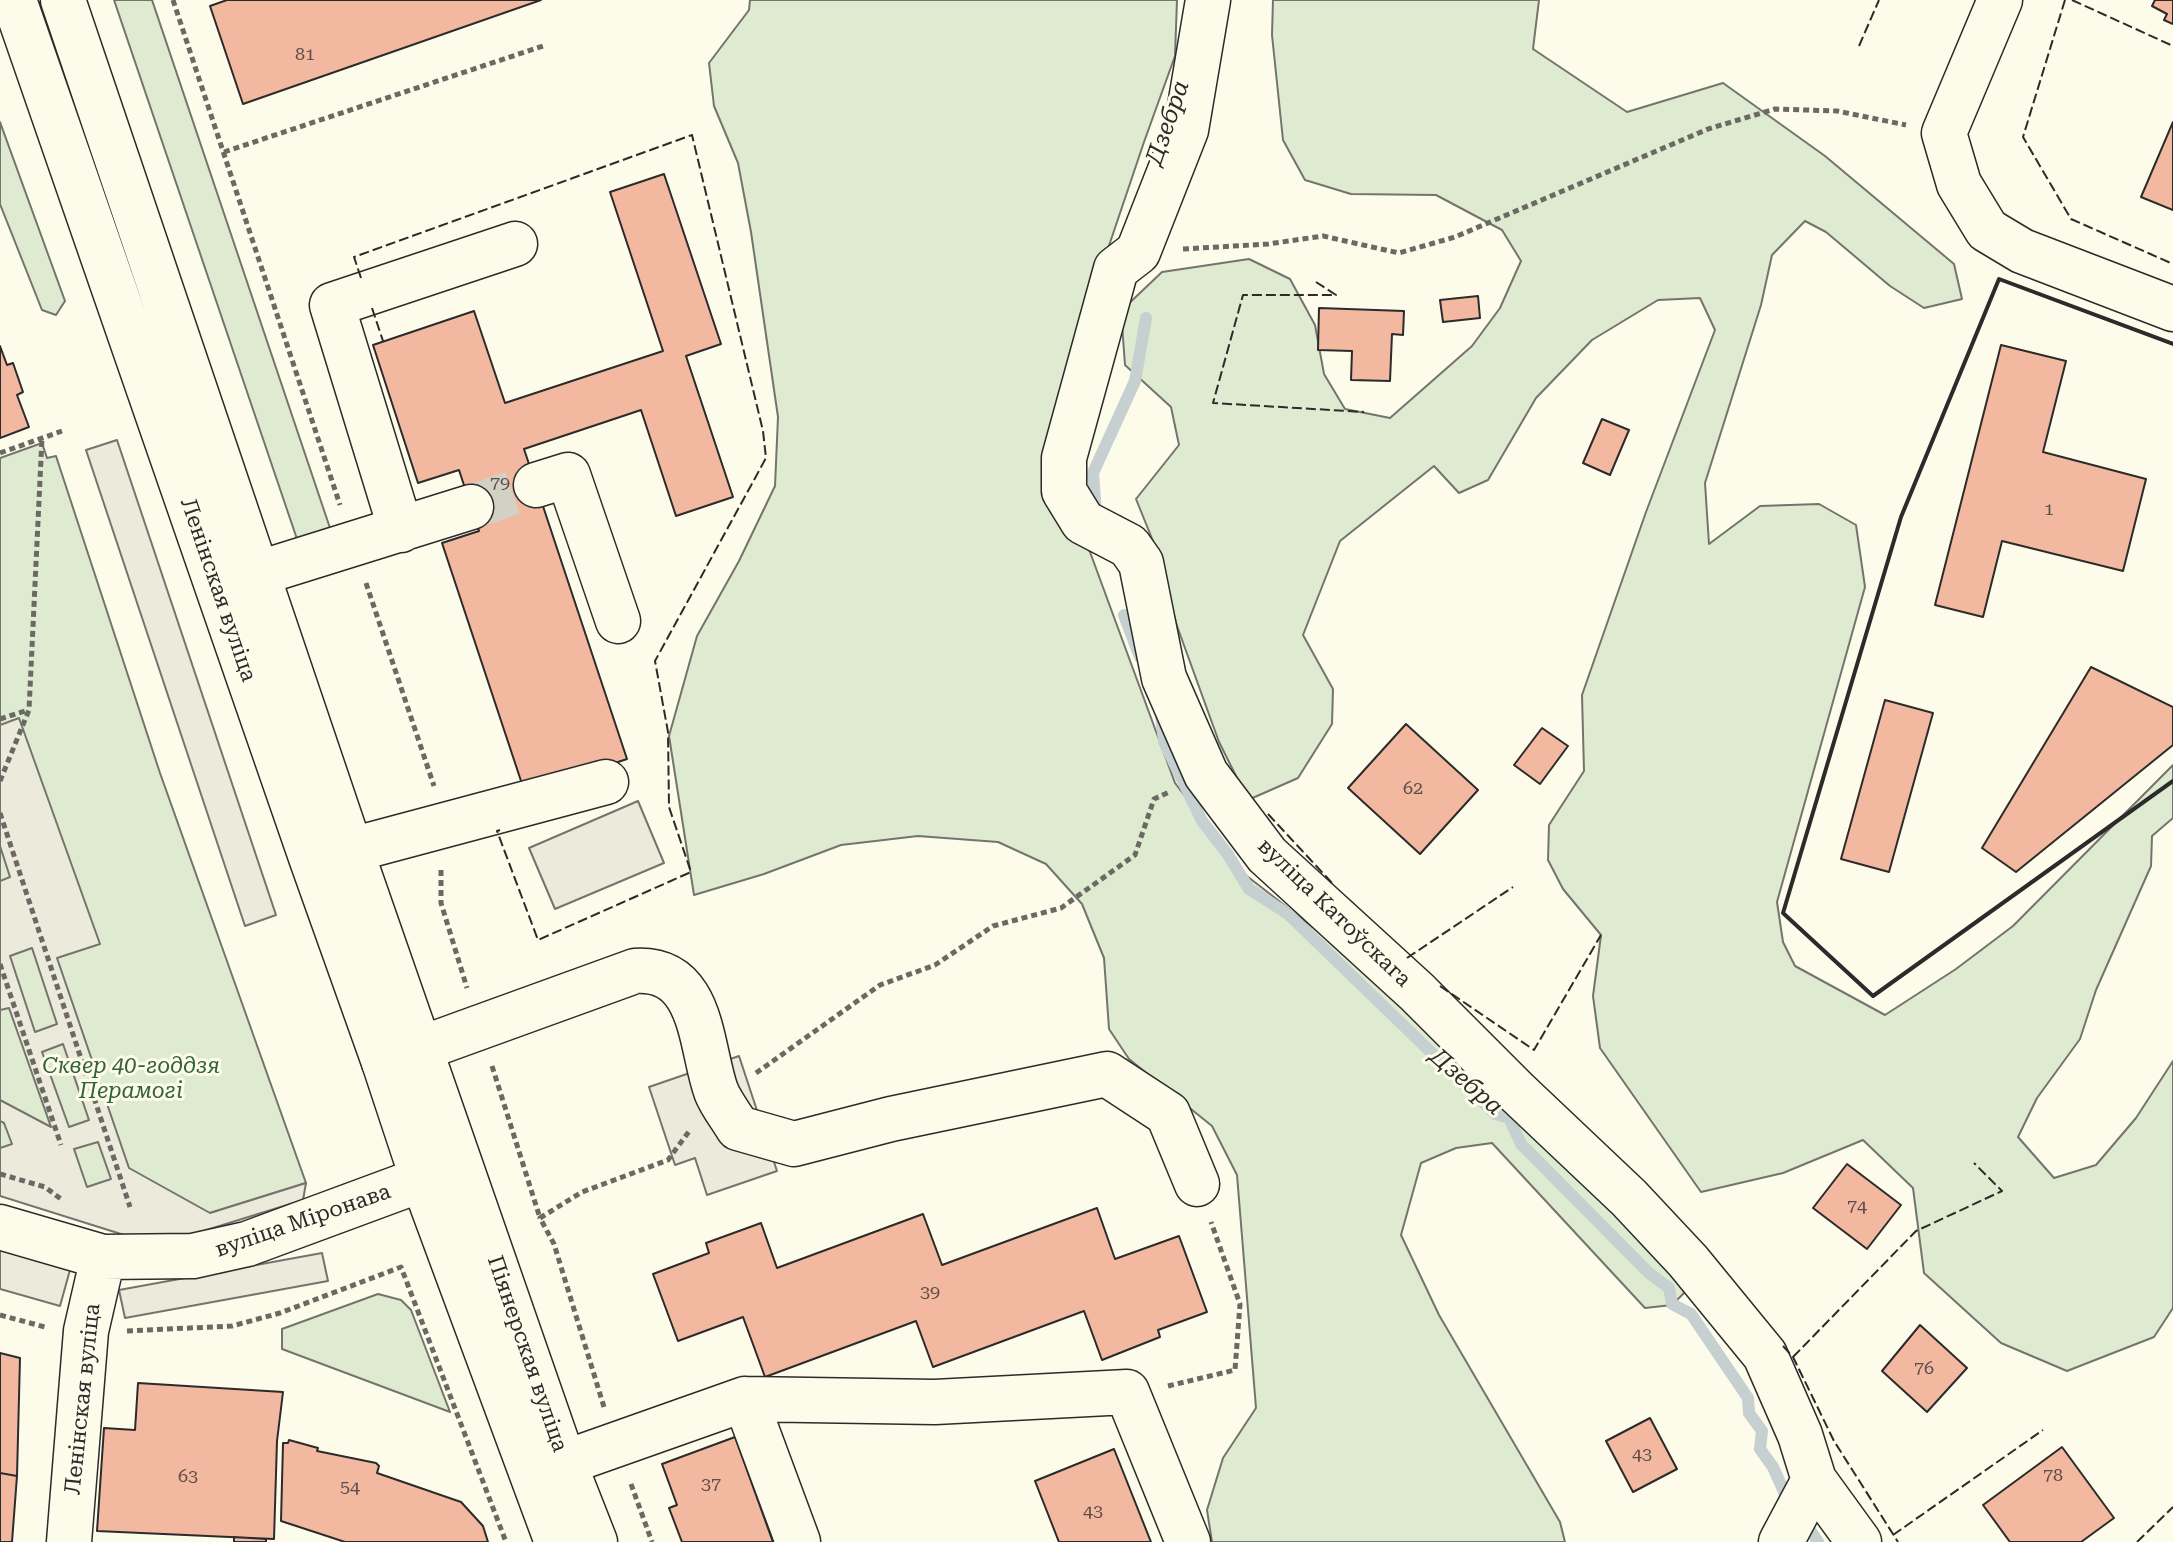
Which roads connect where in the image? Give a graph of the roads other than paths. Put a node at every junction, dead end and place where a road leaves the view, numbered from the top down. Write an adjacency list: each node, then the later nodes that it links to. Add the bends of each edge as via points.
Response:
1 (14, 0): 10 (street, Ленінская вуліца)
2 (63, 0): 10 (street, Ленінская вуліца)
3 (1208, 0): 21 (street, вуліца Катоўскага, via 1186,130 1138,252 1116,269 1064,458 1064,491 1083,522 1129,546 1141,563 1164,678 1206,774 1267,855 1417,992 1688,1261 1765,1355)
4 (2000, 0): 6 (street, via 1944,133 1959,184 1987,230 2022,251)
5 (515, 244): 9 (street, via 332,305)
6 (2173, 309)
7 (536, 485): 11 (street, via 568,475)
8 (471, 507): 9 (street)
9 (401, 530): 10 (street)
10 (237, 580): 13 (street, Ленінская вуліца)
11 (618, 621)
12 (606, 782): 13 (street)
13 (331, 854): 14 (street, Ленінская вуліца)
14 (402, 1056): 15 (street, Ленінская вуліца); 16 (street, via 650,970 689,997 717,1092 738,1128 794,1144 1107,1074 1168,1114)
15 (442, 1172): 18 (street, вуліца Міронава, via 247,1244 193,1256); 20 (street, Піянерская вуліца); 23 (street, Піянерская вуліца)
16 (1197, 1184)
17 (0, 1227): 18 (street, вуліца Міронава)
18 (103, 1257): 22 (street, Ленінская вуліца, via 86,1331)
19 (745, 1399): 20 (street); 25 (street); 26 (street, via 935,1402 1127,1392)
20 (564, 1463): 24 (street, Піянерская вуліца)
21 (1814, 1480): 27 (street); 28 (street, вуліца Катоўскага)
22 (79, 1541)
23 (557, 1542)
24 (595, 1542)
25 (798, 1542)
26 (1188, 1542)
27 (1781, 1542)
28 (1859, 1542)

